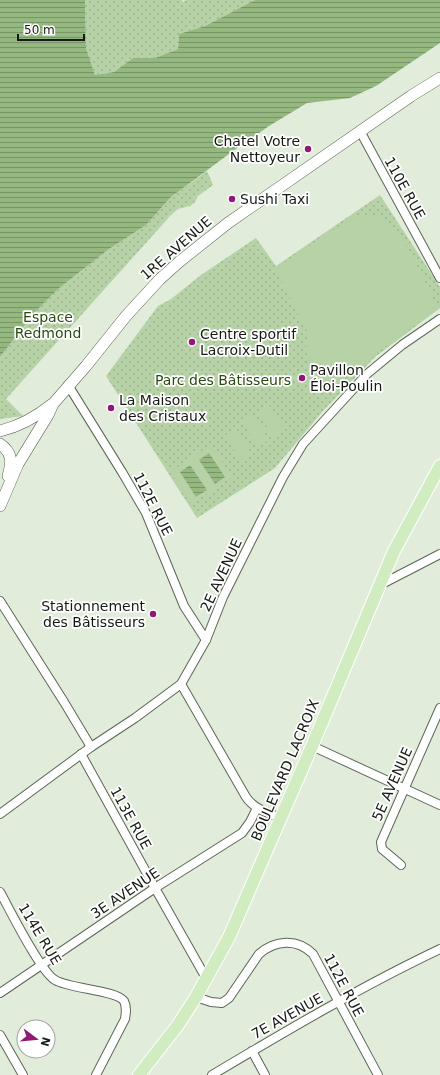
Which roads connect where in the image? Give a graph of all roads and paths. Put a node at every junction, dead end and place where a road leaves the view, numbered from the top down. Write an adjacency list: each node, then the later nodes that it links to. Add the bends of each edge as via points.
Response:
1 (440, 78): 2 (street, 1RE AVENUE)
2 (360, 131): 3 (street, 110E RUE); 5 (street, 1RE AVENUE, via 228,223 179,262 126,316)
3 (440, 278)
4 (440, 319): 14 (street, 2E AVENUE, via 402,345 367,374 303,444 283,477 223,597)
5 (68, 385): 6 (street, 1RE AVENUE); 14 (street, 112E RUE, via 146,513 184,606)
6 (53, 404): 7 (street, via 36,417); 10 (street, 1RE AVENUE, via 18,464)
7 (0, 431)
8 (0, 444): 10 (street, via 7,449 11,464)
9 (440, 466): 12 (main road, BOULEVARD LACROIX, via 394,551)
10 (1, 503)
11 (440, 554): 12 (street)
12 (380, 585): 17 (main road, BOULEVARD LACROIX)
13 (0, 601): 18 (street)
14 (206, 640): 15 (street, 2E AVENUE)
15 (180, 684): 18 (street, 2E AVENUE); 22 (street, via 250,804)
16 (440, 708): 20 (street, 5E AVENUE)
17 (312, 746): 20 (street); 24 (main road, BOULEVARD LACROIX)
18 (91, 747): 19 (street, 2E AVENUE)
19 (81, 754): 23 (street, 2E AVENUE); 26 (street, 113E RUE)
20 (404, 788): 21 (street); 25 (street, 5E AVENUE, via 381,842 382,849)
21 (440, 804)
22 (257, 808): 24 (street); 26 (street, 3E AVENUE, via 242,833)
23 (0, 814)
24 (281, 818): 30 (main road, BOULEVARD LACROIX, via 229,937)
25 (400, 865)
26 (155, 888): 29 (street, 3E AVENUE); 30 (street, 113E RUE)
27 (0, 892): 29 (street, 114E RUE)
28 (440, 949): 33 (street, 7E AVENUE)
29 (42, 966): 31 (street, 3E AVENUE); 37 (street, 114E RUE, via 53,979 65,985 115,995 124,1001 125,1019)
30 (206, 978): 32 (main road, BOULEVARD LACROIX)
31 (0, 993)
32 (196, 997): 33 (street, 112E RUE, via 217,1004 227,1001 259,954 270,945 294,943 313,954); 38 (main road, BOULEVARD LACROIX)
33 (338, 1002): 35 (street, 7E AVENUE); 41 (street, 112E RUE)
34 (0, 1036): 36 (street)
35 (252, 1051): 39 (street, 7E AVENUE); 40 (street)
36 (23, 1075)
37 (96, 1075)
38 (139, 1075)
39 (212, 1075)
40 (265, 1075)
41 (378, 1075)

